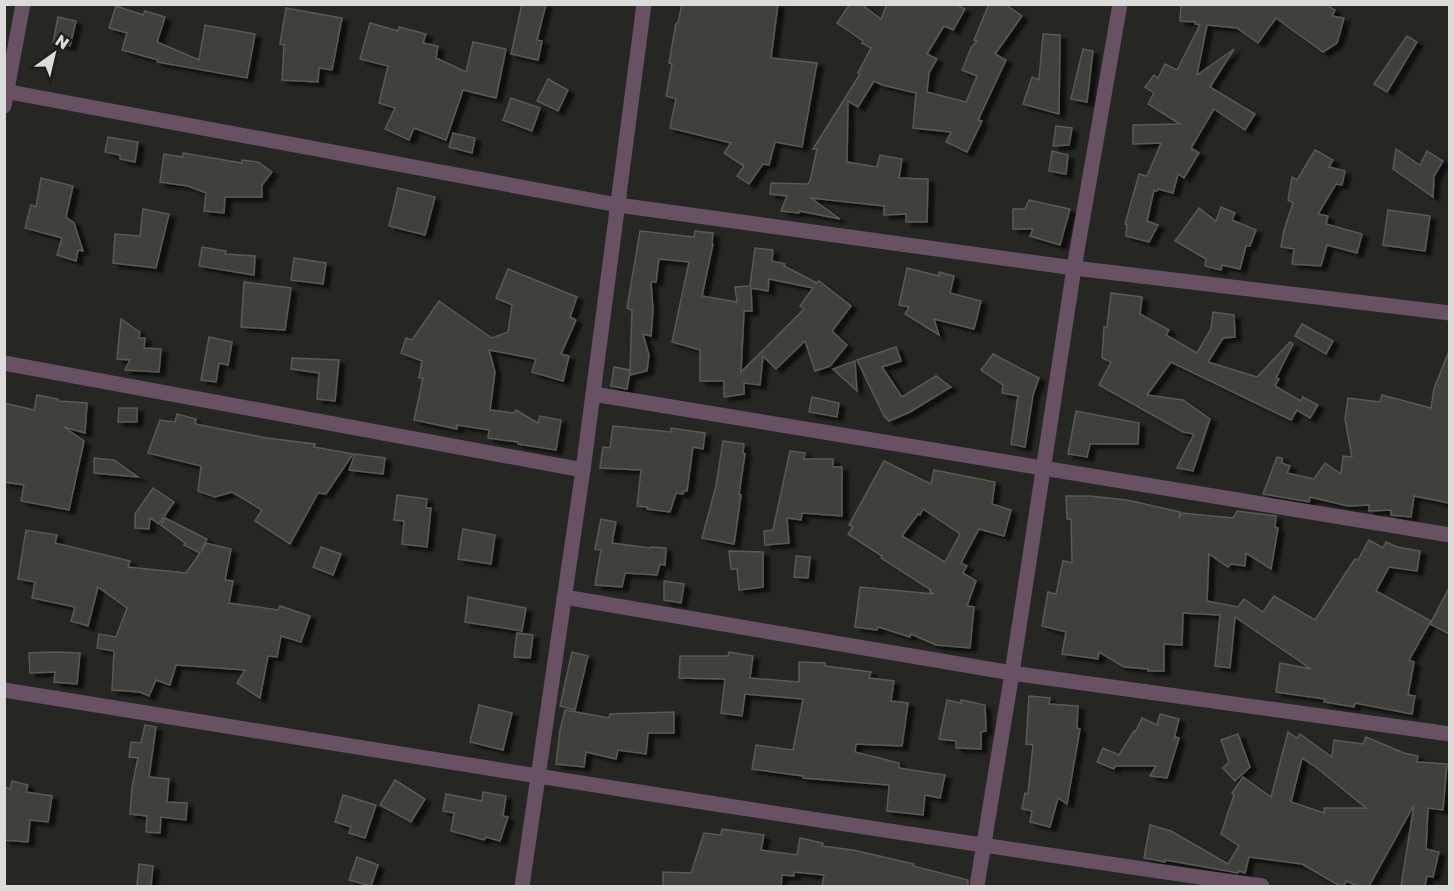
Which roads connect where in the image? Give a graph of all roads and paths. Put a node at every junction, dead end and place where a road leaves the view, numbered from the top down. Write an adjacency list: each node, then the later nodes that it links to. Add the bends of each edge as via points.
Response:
1 (23, 4): 4 (street)
2 (644, 4): 5 (street)
3 (1120, 4): 6 (street)
4 (5, 96): 5 (street)
5 (618, 205): 6 (street); 9 (street)
6 (1074, 268): 7 (street); 11 (street)
7 (1449, 314)
8 (4, 363): 10 (street)
9 (593, 394): 10 (street); 11 (street)
10 (583, 470): 13 (street)
11 (1044, 470): 12 (street); 14 (street)
12 (1449, 535)
13 (564, 597): 14 (street); 17 (street)
14 (1012, 673): 16 (street); 18 (street)
15 (4, 690): 17 (street)
16 (1449, 734)
17 (538, 777): 18 (street); 19 (street)
18 (984, 846): 20 (street); 21 (street)
19 (522, 886)
20 (977, 886)
21 (1262, 886)

